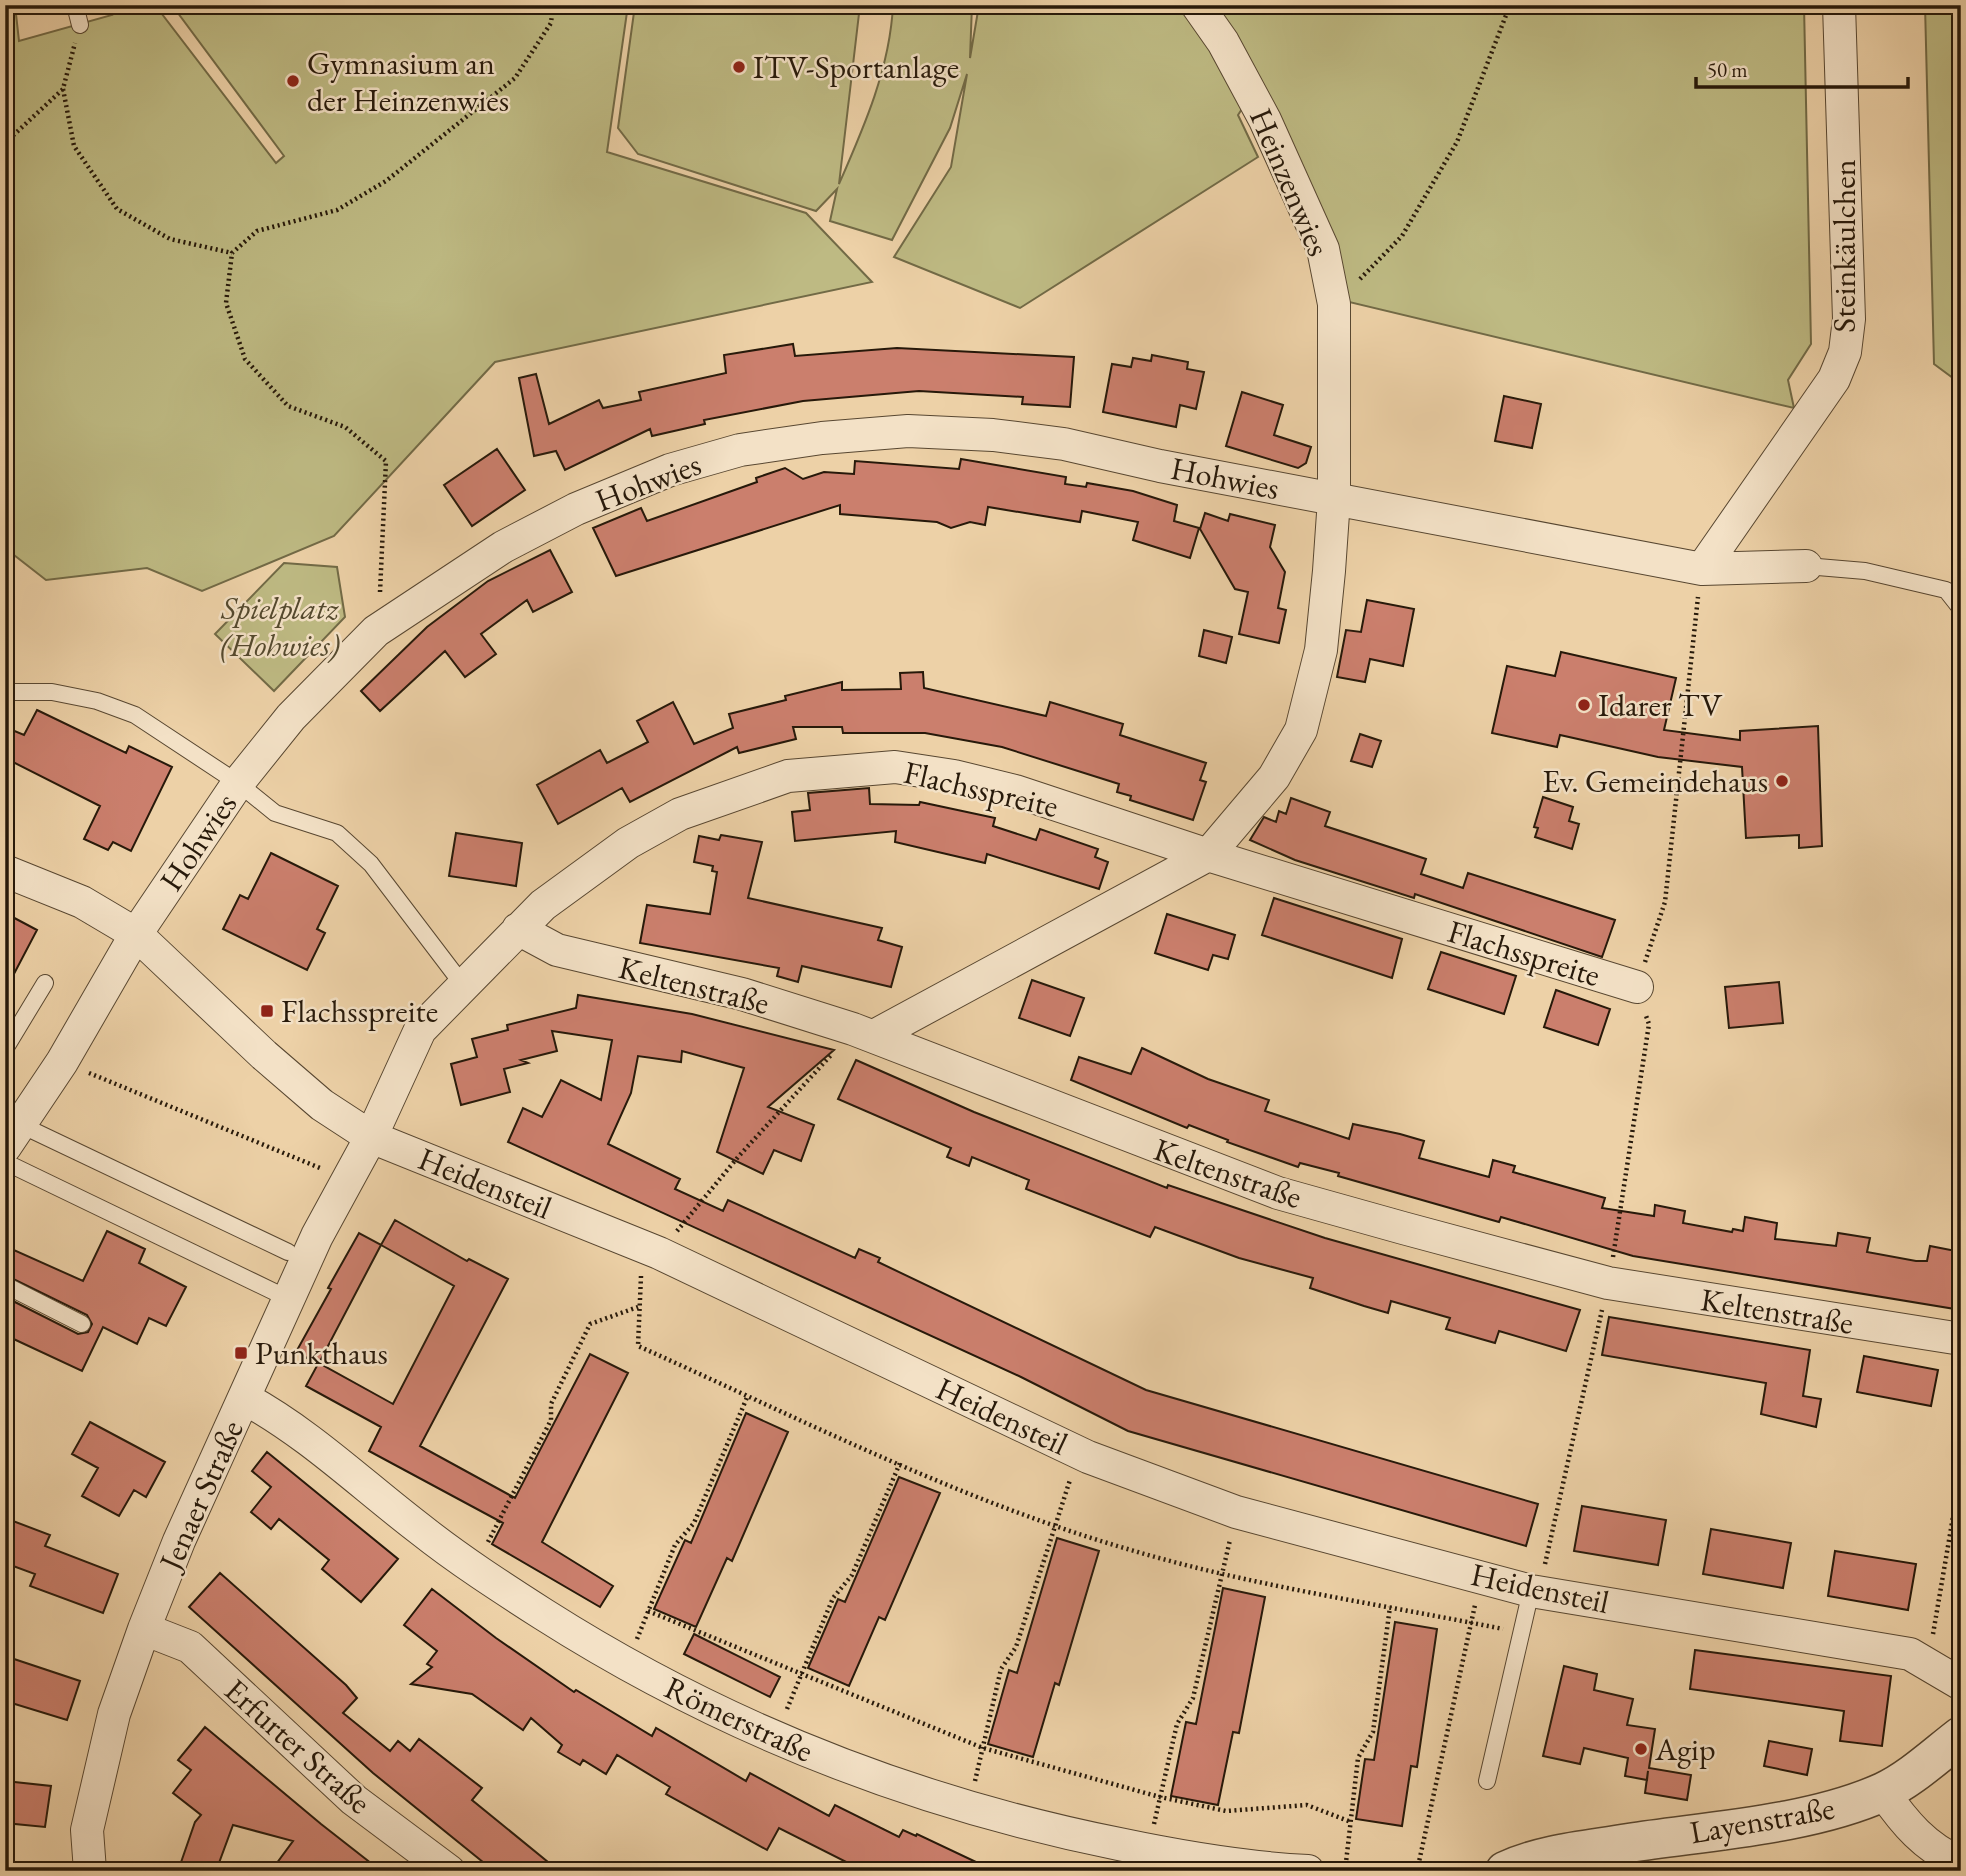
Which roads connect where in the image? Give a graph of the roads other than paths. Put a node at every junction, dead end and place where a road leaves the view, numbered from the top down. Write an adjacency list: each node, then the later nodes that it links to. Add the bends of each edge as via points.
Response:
1 (75, 5): 4 (lane)
2 (1197, 5): 5 (street, Heinzenwies, via 1223,42 1265,120 1323,249 1334,304)
3 (1839, 5): 7 (street, Steinkäulchen, via 1849,319 1845,352 1811,414)
4 (80, 25)
5 (1334, 499): 7 (street, Hohwies); 10 (street, Hohwies, via 1052,442 993,435 908,432 740,450 670,470 576,509 503,547 376,631 291,718); 11 (street, via 1321,650 1301,730 1274,777)
6 (1806, 565): 7 (street, Hohwies); 8 (lane, via 1865,571 1946,590)
7 (1702, 569)
8 (1961, 609)
9 (5, 692): 10 (lane, via 52,692 135,715)
10 (238, 783): 14 (street, Hohwies); 16 (lane, via 275,813 337,833 372,863)
11 (1208, 855): 13 (street, Flachsspreite, via 1015,791 954,776 895,767 844,769 788,776 680,814 584,873); 17 (street, Flachsspreite); 18 (street)
12 (5, 871): 14 (street, Heidensteil, via 82,902)
13 (518, 929): 16 (street, Flachsspreite); 18 (street, Keltenstraße, via 557,950 742,993)
14 (136, 933): 20 (street, Hohwies, via 62,1062); 21 (street, Heidensteil, via 264,1055 322,1105)
15 (45, 983): 19 (lane)
16 (463, 985): 21 (street, Flachsspreite, via 420,1030)
17 (1637, 988)
18 (874, 1036): 27 (street, Keltenstraße, via 1278,1192 1608,1283)
19 (5, 1049)
20 (12, 1136): 23 (lane)
21 (371, 1137): 25 (street, Jenaer Straße); 29 (street, Heidensteil, via 659,1253 1080,1453 1243,1514)
22 (5, 1161): 25 (lane)
23 (288, 1252)
24 (5, 1284): 26 (lane)
25 (289, 1299): 28 (street, Jenaer Straße)
26 (82, 1324)
27 (1961, 1339)
28 (244, 1398): 30 (street, Jenaer Straße, via 178,1541); 38 (street, Römerstraße, via 311,1439 421,1531 542,1614 627,1664 774,1739 853,1770 1054,1831 1236,1864)
29 (1531, 1591): 31 (street, Heidensteil, via 1910,1654); 33 (lane)
30 (144, 1629): 36 (street, Jenaer Straße, via 114,1714 87,1830); 37 (street, Erfurter Straße, via 190,1647 354,1800)
31 (1961, 1684)
32 (1961, 1737): 34 (street, Layenstraße)
33 (1487, 1781)
34 (1883, 1792): 35 (street, via 1906,1825 1940,1854); 39 (street, Layenstraße, via 1801,1816 1571,1852 1526,1861)
35 (1961, 1863)
36 (90, 1871)
37 (449, 1871)
38 (1308, 1871)
39 (1505, 1871)

